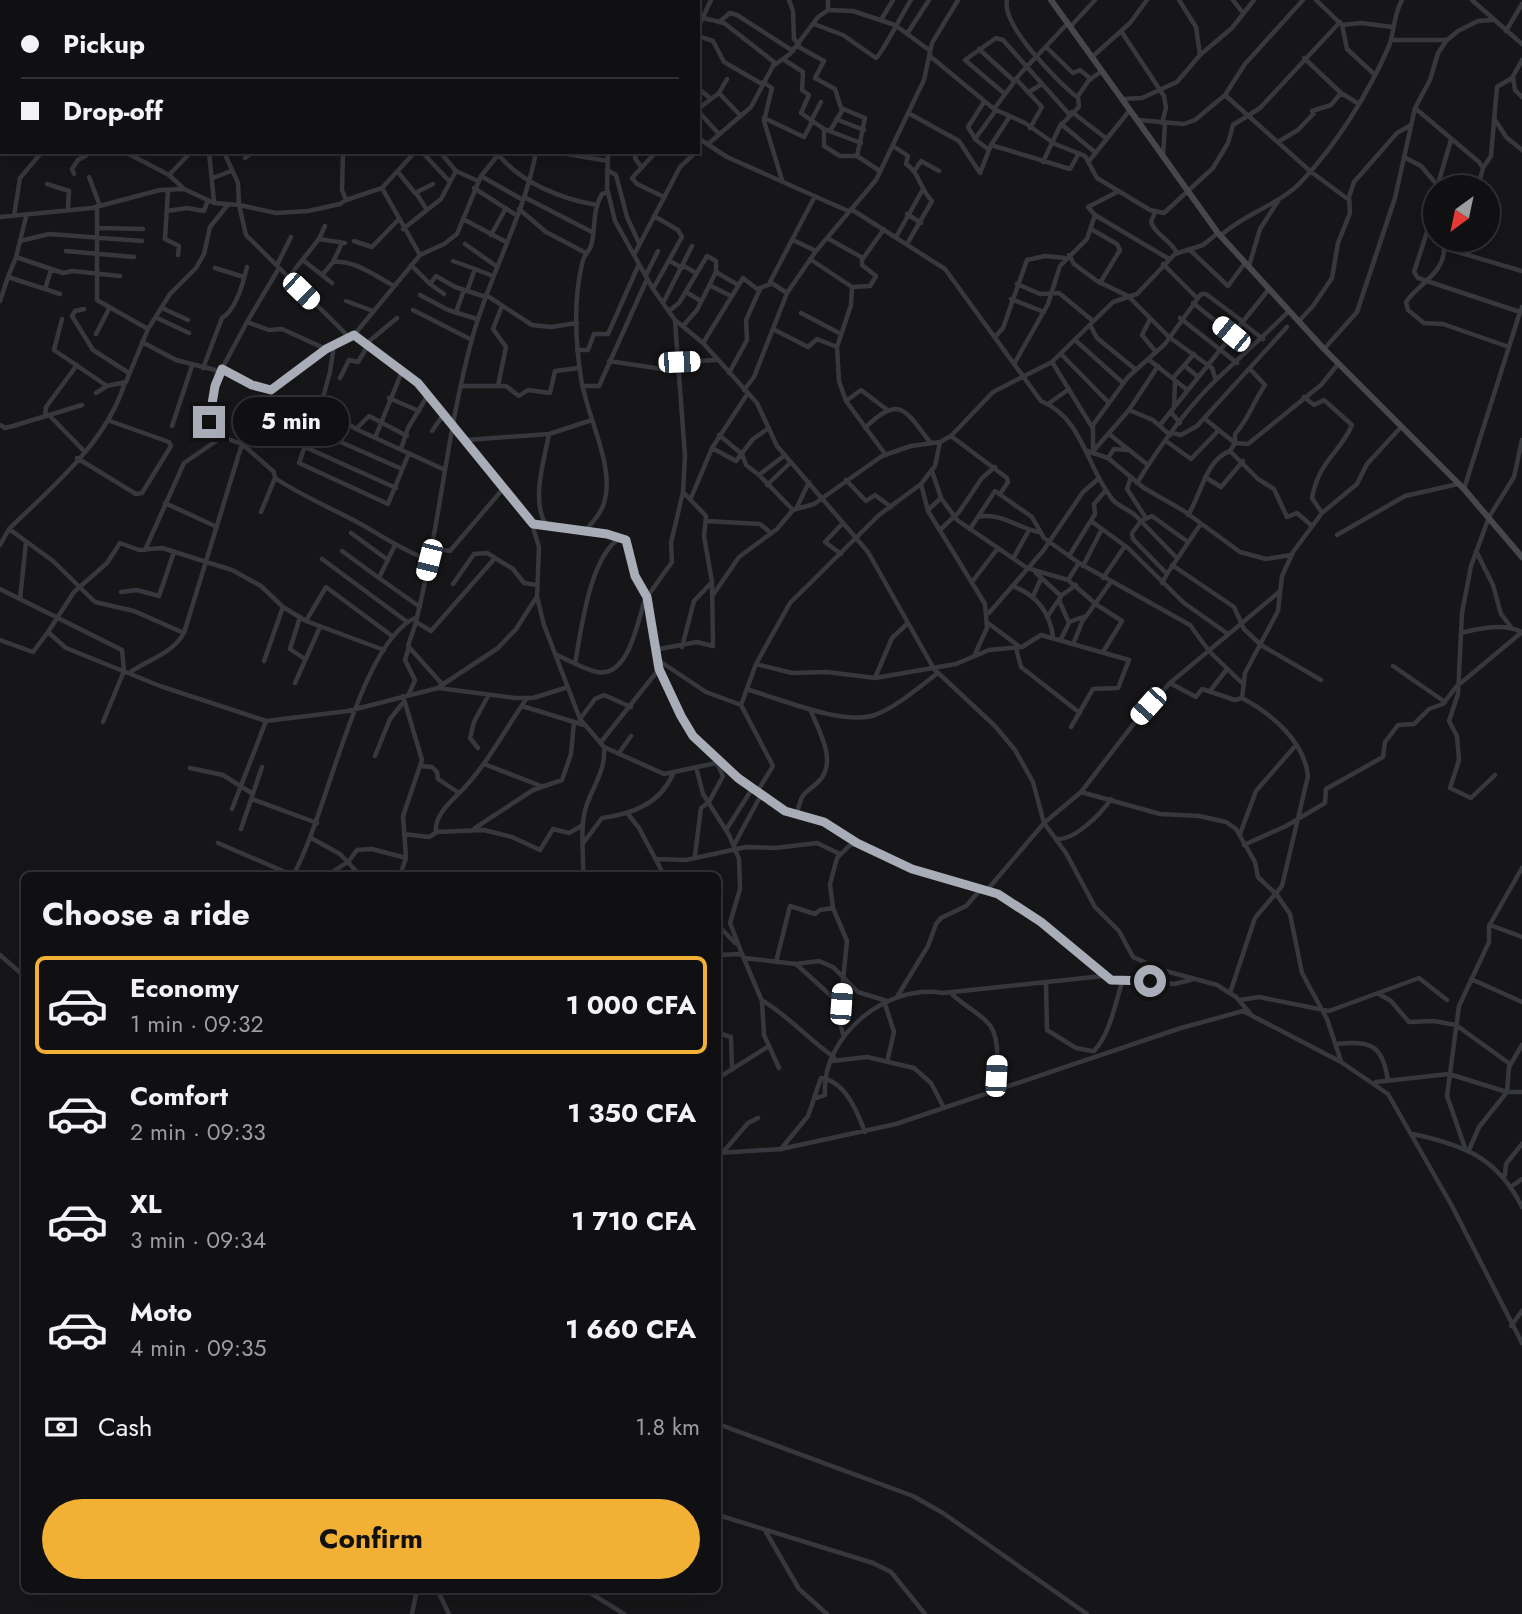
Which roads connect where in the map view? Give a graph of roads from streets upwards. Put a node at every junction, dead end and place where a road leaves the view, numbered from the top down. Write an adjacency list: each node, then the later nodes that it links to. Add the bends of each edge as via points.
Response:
1 (711, 0): 23 (street)
2 (789, 0): 41 (street)
3 (828, 0): 20 (street)
4 (893, 0): 25 (street)
5 (911, 0): 32 (street)
6 (929, 0): 36 (street)
7 (958, 0): 44 (street)
8 (1007, 0): 48 (street, via 1007,12)
9 (1051, 0): 31 (street)
10 (1095, 0): 31 (street)
11 (1147, 0): 34 (street)
12 (1179, 0): 46 (street, via 1196,27)
13 (1233, 0): 21 (street)
14 (1254, 0): 21 (street)
15 (1303, 0): 70 (street, via 1245,64)
16 (1317, 0): 28 (street)
17 (1402, 0): 33 (street)
18 (1472, 0): 26 (street)
19 (1522, 4): 22 (street)
20 (828, 10): 25 (street, via 853,11); 30 (street)
21 (1243, 13): 46 (street)
22 (1515, 15): 24 (street); 35 (street)
23 (703, 18): 27 (street); 29 (street)
24 (1522, 18)
25 (881, 20): 32 (street)
26 (1492, 20): 35 (street); 39 (street, via 1478,21)
27 (719, 22): 45 (street, via 730,13 737,15); 53 (street, via 774,62)
28 (1341, 23): 33 (street); 50 (street); 57 (street, via 1347,49)
29 (700, 24)
30 (814, 24): 32 (street, via 843,35 876,58 884,52); 41 (street)
31 (1070, 24): 42 (street); 49 (street)
32 (895, 25): 36 (street)
33 (1392, 27): 38 (street)
34 (1122, 31): 49 (street); 64 (street)
35 (1506, 31): 40 (street)
36 (907, 34): 44 (street)
37 (700, 37): 62 (street, via 713,41 724,63)
38 (1391, 40): 39 (street); 57 (street)
39 (1447, 40): 79 (street)
40 (1522, 44)
41 (798, 45): 45 (street); 80 (street, via 824,61 815,78 835,89)
42 (1046, 47): 48 (street); 60 (street, via 1073,73 1080,70)
43 (979, 49): 54 (street, via 1001,39); 61 (street); 69 (street, via 966,62)
44 (929, 50): 47 (street)
45 (793, 51): 51 (street)
46 (1200, 55): 64 (street, via 1177,82)
47 (931, 57): 76 (street); 85 (street)
48 (1036, 57): 54 (street); 56 (street)
49 (1092, 57): 55 (street)
50 (1304, 58): 68 (street); 88 (street)
51 (783, 60): 53 (street); 93 (street, via 803,72 802,90 809,95 801,113)
52 (1522, 60): 58 (street)
53 (773, 66): 62 (street)
54 (1026, 67): 61 (street); 63 (street)
55 (1102, 71): 60 (street); 74 (street)
56 (1050, 72): 63 (street); 71 (street)
57 (1374, 74): 77 (street)
58 (1513, 76): 72 (street); 90 (street, via 1497,87)
59 (727, 79): 67 (street)
60 (1091, 79): 71 (street)
61 (1015, 80): 66 (street); 69 (street)
62 (763, 83): 86 (street, via 751,107); 89 (street, via 772,88)
63 (1042, 83): 66 (street); 84 (street)
64 (1159, 88): 74 (street, via 1142,98); 94 (street, via 1166,105)
65 (700, 90): 73 (street)
66 (1029, 92): 97 (street, via 1042,107)
67 (719, 93): 73 (street); 86 (street)
68 (1341, 93): 77 (street); 106 (street, via 1333,105 1313,112 1298,130)
69 (1005, 94): 81 (street)
70 (1225, 95): 88 (street); 94 (street, via 1192,122)
71 (1077, 97): 84 (street, via 1080,105)
72 (1522, 97)
73 (711, 99): 78 (street)
74 (1122, 99): 82 (street)
75 (821, 102): 93 (street)
76 (984, 102): 81 (street); 102 (street, via 968,127)
77 (1359, 104): 150 (street)
78 (700, 108)
79 (1415, 108): 96 (street); 104 (street)
80 (843, 109): 91 (street); 99 (street, via 865,118)
81 (995, 109): 87 (street); 102 (street)
82 (1130, 110): 92 (street); 103 (street)
83 (700, 112): 100 (street)
84 (1070, 113): 95 (street); 103 (street)
85 (910, 114): 109 (street); 110 (street, via 959,141 979,173)
86 (740, 115): 100 (street)
87 (1010, 116): 97 (street); 110 (street)
88 (1247, 116): 106 (street); 172 (street, via 1233,125 1213,167)
89 (764, 118): 93 (street, via 804,137); 159 (street)
90 (1494, 118): 112 (street); 142 (street, via 1491,156)
91 (836, 119): 98 (street); 99 (street)
92 (1137, 120): 94 (street); 135 (street)
93 (812, 121): 98 (street)
94 (1163, 123): 135 (street)
95 (1061, 124): 105 (street); 114 (street)
96 (1411, 125): 137 (street); 179 (street, via 1397,133 1357,178)
97 (1030, 128): 105 (street)
98 (827, 130): 107 (street); 134 (street, via 824,146 840,156)
99 (864, 130): 107 (street)
100 (719, 134): 108 (street)
101 (700, 139): 108 (street)
102 (975, 139): 110 (street)
103 (1107, 139): 114 (street)
104 (1451, 140): 142 (street); 154 (street)
105 (1051, 142): 113 (street); 140 (street)
106 (1278, 142): 150 (street)
107 (861, 143): 134 (street)
108 (707, 144): 111 (street); 159 (street)
109 (893, 146): 144 (street, via 908,156 906,164); 147 (street)
110 (990, 147): 140 (street)
111 (700, 149)
112 (1522, 150)
113 (1079, 153): 139 (street); 140 (street, via 1070,170)
114 (1096, 153): 139 (street)
115 (40, 154): 195 (street, via 19,181)
116 (89, 154): 151 (street, via 74,163)
117 (129, 154): 152 (street)
118 (189, 154): 152 (street)
119 (209, 154): 157 (street)
120 (225, 154): 145 (street)
121 (250, 154): 136 (street)
122 (343, 154): 178 (street)
123 (413, 154): 149 (street)
124 (424, 154): 160 (street)
125 (442, 154): 146 (street)
126 (497, 154): 158 (street)
127 (499, 154): 161 (street)
128 (536, 154): 161 (street)
129 (567, 154): 138 (street)
130 (608, 154): 138 (street)
131 (636, 154): 141 (street)
132 (654, 154): 141 (street)
133 (694, 154): 174 (street, via 680,167)
134 (857, 156): 147 (street)
135 (1163, 157): 172 (street)
136 (245, 158)
137 (1406, 158): 153 (street); 344 (street, via 1357,312)
138 (608, 161): 143 (street)
139 (1089, 161): 169 (street, via 1095,175)
140 (1043, 162)
141 (641, 167): 174 (street, via 633,177 636,183)
142 (1483, 168): 155 (street)
143 (607, 170): 171 (street); 221 (street, via 616,175)
144 (915, 170): 148 (street, via 921,161); 168 (street)
145 (231, 171): 157 (street); 181 (street, via 238,183)
146 (456, 171): 158 (street); 160 (street)
147 (880, 171): 188 (street)
148 (939, 171)
149 (398, 172): 164 (street); 170 (street)
150 (1310, 172): 175 (street); 179 (street)
151 (74, 174)
152 (169, 175): 166 (street)
153 (1429, 175)
154 (1441, 175)
155 (1481, 175)
156 (89, 177): 183 (street)
157 (213, 178): 180 (street)
158 (479, 178): 165 (street); 176 (street)
159 (782, 180): 173 (street)
160 (450, 182): 187 (street, via 441,199)
161 (530, 182): 176 (street); 182 (street)
162 (47, 184): 185 (street, via 69,191)
163 (433, 184): 170 (street)
164 (382, 188): 178 (street); 199 (street)
165 (474, 188): 186 (street); 198 (street)
166 (184, 189): 167 (street); 177 (street)
167 (168, 190): 183 (street); 189 (street)
168 (922, 191): 192 (street); 200 (street, via 932,201)
169 (1119, 191): 191 (street); 193 (street, via 1088,204)
170 (415, 192): 187 (street)
171 (608, 192): 182 (street); 234 (street, via 615,221)
172 (1186, 192): 191 (street, via 1169,211); 209 (street)
173 (815, 196): 188 (street); 215 (street)
174 (664, 197): 196 (street)
175 (1280, 198): 209 (street); 250 (street, via 1260,229)
176 (524, 199): 190 (street); 207 (street)
177 (208, 200): 180 (street); 189 (street, via 204,211)
178 (346, 200): 181 (street, via 291,212)
179 (1349, 200): 319 (street, via 1350,214 1338,243 1332,278)
180 (214, 203): 184 (street)
181 (239, 205): 184 (street); 253 (street, via 246,235)
182 (597, 205): 207 (street)
183 (99, 206): 185 (street); 202 (street)
184 (227, 206): 300 (street, via 210,227 197,268)
185 (68, 208): 197 (street)
186 (506, 208): 190 (street); 208 (street)
187 (427, 210): 204 (street)
188 (849, 210): 205 (street); 213 (street)
189 (167, 211): 235 (street, via 164,239 179,246)
190 (517, 212): 219 (street); 231 (street)
191 (1155, 212): 232 (street, via 1153,229)
192 (907, 213): 200 (street); 212 (street)
193 (1095, 215): 206 (street); 241 (street)
194 (1, 216): 195 (street)
195 (14, 216): 197 (street)
196 (654, 216): 221 (street); 245 (street, via 680,232)
197 (26, 217): 216 (street)
198 (463, 219): 208 (street); 236 (street, via 452,239)
199 (398, 220): 204 (street); 218 (street, via 372,247)
200 (921, 223): 222 (street)
201 (325, 226): 214 (street)
202 (99, 228): 203 (street); 210 (street)
203 (143, 229)
204 (403, 229): 236 (street)
205 (884, 229): 212 (street); 240 (street)
206 (1091, 229): 239 (street); 270 (street, via 1120,250)
207 (592, 232): 231 (street)
208 (491, 234): 219 (street)
209 (1219, 234): 225 (street); 250 (street)
210 (99, 237): 216 (street, via 49,234); 217 (street); 233 (street)
211 (291, 237): 253 (street)
212 (896, 237): 222 (street)
213 (827, 238): 228 (street); 240 (street)
214 (319, 239): 243 (street); 246 (street, via 343,244)
215 (793, 240): 228 (street); 273 (street)
216 (20, 241): 237 (street)
217 (142, 241)
218 (354, 241)
219 (506, 242): 251 (street)
220 (465, 244): 251 (street)
221 (640, 244): 234 (street)
222 (907, 244): 333 (street, via 945,269)
223 (1423, 244): 269 (street, via 1414,272)
224 (692, 246): 254 (street)
225 (1190, 250): 232 (street); 250 (street, via 1228,286)
226 (66, 251): 233 (street)
227 (658, 251): 267 (street)
228 (816, 251): 242 (street)
229 (1443, 252): 269 (street, via 1442,261)
230 (1466, 252): 258 (street)
231 (586, 253): 322 (street)
232 (1177, 253): 241 (street)
233 (98, 254): 238 (street); 261 (street)
234 (634, 254): 247 (street)
235 (178, 255)
236 (420, 255): 249 (street)
237 (16, 257): 257 (street); 265 (street)
238 (134, 257)
239 (1067, 257): 270 (street); 274 (street, via 1028,259); 286 (street)
240 (863, 258): 278 (street, via 862,265 875,279 870,286)
241 (1169, 259): 248 (street)
242 (810, 260): 278 (street); 285 (street)
243 (304, 261): 262 (street); 268 (street)
244 (453, 261): 256 (street)
245 (670, 261): 254 (street); 280 (street)
246 (333, 262): 262 (street); 277 (street, via 370,271)
247 (639, 264): 267 (street); 346 (street, via 608,334 594,334 588,350)
248 (1163, 264): 292 (street); 294 (street)
249 (411, 265): 272 (street); 277 (street)
250 (1247, 265): 282 (street)
251 (496, 266): 264 (street)
252 (247, 267): 266 (street)
253 (278, 267): 268 (street); 320 (street)
254 (683, 267): 260 (street); 298 (street)
255 (215, 268): 266 (street)
256 (475, 269): 264 (street); 283 (street)
257 (51, 271): 261 (street); 279 (street)
258 (1522, 271)
259 (716, 272): 260 (street, via 716,261 709,256); 275 (street); 276 (street)
260 (696, 273): 284 (street)
261 (97, 275): 263 (street); 302 (street, via 97,300)
262 (322, 275): 271 (street)
263 (120, 276)
264 (493, 276): 290 (street)
265 (8, 277): 279 (street); 295 (street)
266 (244, 277): 364 (street)
267 (646, 277): 280 (street); 353 (street)
268 (288, 278): 332 (street)
269 (1426, 281): 305 (street); 343 (street, via 1406,302 1415,319)
270 (1100, 282): 292 (street)
271 (332, 283)
272 (430, 284): 283 (street, via 436,276); 288 (street)
273 (771, 284): 281 (street); 285 (street)
274 (1017, 284): 286 (street, via 1040,294); 293 (street)
275 (709, 285): 291 (street); 297 (street)
276 (738, 285): 281 (street, via 743,278 751,288); 291 (street)
277 (394, 286): 306 (street)
278 (852, 287): 330 (street)
279 (46, 289): 287 (street)
280 (653, 289): 298 (street)
281 (760, 289): 372 (street, via 746,320 747,340)
282 (1269, 289): 304 (street); 321 (street)
283 (465, 290): 290 (street); 307 (street)
284 (686, 292): 297 (street); 308 (street)
285 (787, 293): 326 (street)
286 (1052, 293): 309 (street); 323 (street, via 1062,295)
287 (60, 294)
288 (444, 294)
289 (420, 295): 307 (street)
290 (486, 296): 299 (street); 315 (street)
291 (731, 296): 340 (street)
292 (1129, 298): 316 (street); 323 (street, via 1114,301)
293 (1011, 299): 309 (street); 333 (street)
294 (1195, 300): 313 (street); 321 (street, via 1205,293); 331 (street)
295 (0, 301)
296 (346, 301): 306 (street)
297 (701, 301): 324 (street)
298 (663, 304): 308 (street)
299 (502, 306): 322 (street, via 532,325); 382 (street, via 493,330 506,348)
300 (162, 308): 311 (street); 317 (street)
301 (84, 309): 371 (street, via 72,316 88,345)
302 (109, 309): 327 (street); 329 (street)
303 (413, 310): 336 (street)
304 (1289, 310): 319 (street); 335 (street)
305 (1521, 310): 343 (street)
306 (373, 311): 332 (street)
307 (456, 312): 315 (street)
308 (669, 312): 318 (street)
309 (1044, 312): 360 (street)
310 (801, 313): 330 (street)
311 (157, 318): 327 (street); 328 (street)
312 (397, 318): 339 (street)
313 (1180, 318): 334 (street); 347 (street)
314 (62, 319): 359 (street, via 53,348)
315 (477, 319): 336 (street)
316 (1150, 319): 334 (street); 348 (street, via 1142,335)
317 (188, 320)
318 (674, 320): 324 (street); 354 (street)
319 (1299, 321): 344 (street)
320 (247, 322): 345 (street, via 269,330 282,329); 366 (street)
321 (1241, 322): 331 (street); 335 (street)
322 (577, 323): 346 (street)
323 (1091, 323): 337 (street); 368 (street, via 1097,338)
324 (683, 326): 340 (street)
325 (1287, 327): 369 (street)
326 (773, 329): 342 (street, via 808,347 818,339); 386 (street)
327 (148, 330): 338 (street)
328 (189, 333)
329 (96, 334)
330 (841, 334): 342 (street)
331 (1231, 334): 347 (street)
332 (351, 335): 339 (street); 341 (street)
333 (996, 336): 360 (street)
334 (1170, 337): 348 (street); 350 (street)
335 (1263, 339): 356 (street)
336 (472, 340): 381 (street)
337 (1075, 340): 349 (street); 379 (street)
338 (142, 342): 361 (street); 371 (street)
339 (368, 343): 367 (street); 374 (street, via 358,362 349,360)
340 (703, 343): 352 (street)
341 (334, 345): 345 (street); 415 (street, via 319,412)
342 (837, 347): 391 (street, via 839,381)
343 (1509, 347): 462 (street)
344 (1324, 348): 357 (street)
345 (326, 349): 366 (street, via 271,390)
346 (578, 349): 365 (street)
347 (1220, 349): 356 (street); 358 (street)
348 (1156, 352): 351 (street)
349 (1061, 354): 355 (street); 393 (street)
350 (1194, 354): 358 (street); 363 (street)
351 (1148, 359): 362 (street); 368 (street)
352 (718, 360): 354 (street); 372 (street)
353 (609, 361): 354 (street, via 662,369); 383 (street, via 598,387)
354 (679, 361): 466 (street)
355 (1052, 362): 375 (street); 384 (street)
356 (1237, 363): 377 (street)
357 (1339, 363): 389 (street); 411 (street)
358 (1207, 364): 373 (street); 377 (street, via 1215,370)
359 (77, 365): 380 (street); 399 (street, via 46,407)
360 (1014, 365): 375 (street)
361 (192, 366): 364 (street); 410 (street)
362 (1158, 366): 376 (street); 396 (street)
363 (1185, 366): 373 (street); 376 (street)
364 (203, 368): 370 (street)
365 (579, 368): 382 (street, via 555,370 551,392 528,390 519,396); 383 (street)
366 (222, 369): 405 (street)
367 (403, 369): 388 (street); 390 (street)
368 (1135, 369): 379 (street)
369 (1250, 369): 401 (street); 430 (street, via 1266,383 1249,418 1235,434)
370 (215, 370)
371 (129, 373): 378 (street)
372 (729, 373): 386 (street)
373 (1197, 376): 385 (street)
374 (340, 377)
375 (1024, 378): 392 (street); 423 (street, via 993,392)
376 (1174, 379): 385 (street); 397 (street)
377 (1216, 380): 406 (street)
378 (126, 382): 380 (street); 403 (street)
379 (1123, 383): 393 (street)
380 (107, 386): 387 (street)
381 (461, 386): 382 (street); 408 (street)
382 (498, 386)
383 (582, 386): 402 (street)
384 (1069, 389): 392 (street); 414 (street)
385 (1186, 389): 397 (street)
386 (746, 392): 412 (street); 421 (street)
387 (96, 393)
388 (428, 395): 398 (street); 400 (street)
389 (1304, 397): 430 (street, via 1248,444); 476 (street, via 1314,405 1324,401 1352,425 1325,462 1313,491)
390 (389, 398): 398 (street); 404 (street)
391 (846, 401): 395 (street, via 861,390); 413 (street)
392 (1048, 404): 437 (street, via 1056,407)
393 (1110, 404): 414 (street)
394 (82, 405): 399 (street)
395 (886, 409): 413 (street); 429 (street, via 906,412)
396 (1129, 410): 409 (street); 418 (street)
397 (1173, 410): 406 (street); 409 (street)
398 (419, 411): 422 (street)
399 (47, 415): 407 (street, via 5,428); 436 (street)
400 (443, 415): 408 (street); 416 (street)
401 (1205, 419): 417 (street); 420 (street, via 1184,434)
402 (592, 420): 419 (street); 494 (street, via 606,492 601,510)
403 (110, 421): 436 (street); 444 (street, via 171,446 142,493 136,494)
404 (380, 421): 415 (street, via 369,416); 422 (street); 424 (street)
405 (209, 422)
406 (1180, 423): 420 (street)
407 (0, 425)
408 (452, 425): 425 (street); 450 (street)
409 (1160, 425): 420 (street)
410 (172, 426)
411 (1402, 426): 462 (street); 476 (street, via 1367,464 1357,484)
412 (769, 428): 440 (street); 442 (street)
413 (865, 428): 441 (street)
414 (1092, 428): 437 (street)
415 (356, 429): 424 (street)
416 (432, 431)
417 (1219, 431): 427 (street, via 1191,459); 430 (street)
418 (1109, 433): 435 (street); 437 (street)
419 (549, 434): 425 (street); 488 (street, via 540,499)
420 (1171, 434): 427 (street)
421 (719, 435): 433 (street); 440 (street)
422 (407, 436): 434 (street)
423 (951, 436): 428 (street); 448 (street)
424 (375, 438): 434 (street)
425 (466, 440): 464 (street)
426 (1522, 440): 480 (street, via 1514,477)
427 (1166, 441): 447 (street)
428 (940, 442): 429 (street); 451 (street)
429 (930, 443): 441 (street)
430 (1235, 443): 438 (street)
431 (242, 444): 455 (street); 471 (street, via 222,437 194,453 184,463); 489 (street)
432 (305, 447): 449 (street, via 311,429); 463 (street); 463 (street, via 301,464 379,500 390,503)
433 (712, 447): 440 (street, via 735,461); 468 (street)
434 (401, 449): 439 (street)
435 (1128, 450): 443 (street, via 1114,449); 447 (street)
436 (84, 451): 444 (street)
437 (1091, 451): 443 (street); 456 (street)
438 (1230, 451): 445 (street); 454 (street, via 1221,454)
439 (409, 453): 449 (street); 450 (street)
440 (742, 453): 452 (street, via 746,465)
441 (885, 454): 457 (street)
442 (785, 456): 446 (street); 452 (street)
443 (1108, 457): 453 (street)
444 (78, 458): 491 (street)
445 (1243, 461): 454 (street, via 1221,487); 487 (street, via 1275,491 1287,517 1297,513)
446 (791, 462): 458 (street); 461 (street)
447 (1148, 465): 459 (street)
448 (995, 467): 467 (street, via 1008,480); 478 (street)
449 (402, 470): 463 (street)
450 (445, 470): 508 (street)
451 (932, 471): 460 (street); 470 (street)
452 (759, 475): 461 (street)
453 (1131, 477): 459 (street); 481 (street, via 1127,489)
454 (1205, 477): 477 (street)
455 (275, 478): 475 (street); 506 (street)
456 (1098, 479): 465 (street); 503 (street, via 1083,492)
457 (846, 480): 469 (street); 472 (street, via 866,501 874,495)
458 (809, 482): 469 (street); 473 (street)
459 (1137, 483): 477 (street)
460 (921, 484): 472 (street); 474 (street)
461 (767, 485): 473 (street)
462 (1462, 486): 480 (street); 499 (street, via 1405,496)
463 (396, 488)
464 (502, 490): 485 (street); 508 (street, via 450,551)
465 (1106, 490): 481 (street, via 1115,503); 483 (street, via 1094,504)
466 (683, 492): 468 (street); 547 (street, via 671,543 672,562)
467 (1000, 494): 479 (street, via 993,491); 496 (street, via 1032,517)
468 (691, 498): 482 (street)
469 (822, 498): 473 (street); 484 (street)
470 (941, 498): 474 (street); 478 (street)
471 (165, 503): 489 (street); 510 (street)
472 (891, 507): 501 (street)
473 (794, 510): 498 (street)
474 (928, 510): 490 (street)
475 (261, 512)
476 (1322, 513): 487 (street)
477 (1188, 515): 486 (street)
478 (954, 517): 490 (street); 492 (street)
479 (978, 517): 492 (street); 495 (street, via 998,515)
480 (1489, 517): 512 (street); 518 (street)
481 (1143, 520): 504 (street, via 1153,517); 520 (street); 529 (street, via 1133,537)
482 (706, 521): 498 (street, via 760,524); 534 (street)
483 (1091, 522): 493 (street); 516 (street)
484 (843, 523): 501 (street); 514 (street, via 825,543)
485 (533, 524): 488 (street); 539 (street, via 539,547)
486 (1200, 525): 504 (street); 515 (street, via 1243,553 1266,559)
487 (1311, 525): 515 (street)
488 (546, 526): 494 (street)
489 (217, 527): 524 (street)
490 (941, 528): 535 (street)
491 (9, 529): 502 (street); 505 (street)
492 (970, 529): 509 (street)
493 (1103, 529): 507 (street); 525 (street)
494 (585, 531): 500 (street)
495 (1028, 531): 496 (street); 517 (street)
496 (1038, 532): 503 (street)
497 (351, 533): 523 (street)
498 (771, 533): 546 (street, via 739,557)
499 (1337, 534)
500 (621, 537): 547 (street, via 629,546 635,576); 591 (street, via 607,547 598,564)
501 (855, 537): 514 (street); 565 (street)
502 (26, 542): 542 (street); 551 (street)
503 (1049, 542): 516 (street); 527 (street)
504 (1188, 542): 520 (street)
505 (0, 545)
506 (396, 545): 522 (street); 523 (street)
507 (1125, 545): 530 (street); 537 (street)
508 (432, 548): 522 (street)
509 (998, 548): 517 (street); 535 (street)
510 (144, 551): 513 (street, via 162,548); 542 (street, via 118,544 107,563)
511 (342, 551): 531 (street)
512 (1476, 551): 568 (street, via 1493,584 1501,614); 571 (street, via 1465,587)
513 (174, 552): 524 (street); 544 (street, via 159,596 137,590)
514 (841, 554): 592 (street, via 790,603)
515 (1291, 555): 545 (street)
516 (1069, 556): 525 (street)
517 (1014, 557): 527 (street)
518 (1522, 557)
519 (495, 558): 538 (street, via 474,554); 539 (street, via 524,583); 560 (street, via 431,631)
520 (1177, 558): 526 (street)
521 (322, 559): 562 (street)
522 (429, 560): 554 (street)
523 (388, 561): 531 (street)
524 (207, 562): 553 (street, via 253,582); 570 (street)
525 (1081, 565): 530 (street); 533 (street)
526 (1171, 565): 529 (street); 566 (street, via 1234,607)
527 (1027, 568): 528 (street); 541 (street)
528 (1035, 572): 532 (street); 533 (street)
529 (1167, 574): 537 (street)
530 (1102, 578): 536 (street)
531 (379, 579): 554 (street)
532 (1041, 579): 548 (street); 550 (street)
533 (1068, 580): 540 (street)
534 (712, 582): 546 (street); 579 (street, via 694,601)
535 (972, 583): 555 (street)
536 (1110, 583): 552 (street); 584 (street, via 1190,625)
537 (1162, 583): 572 (street)
538 (453, 584)
539 (537, 585): 549 (street)
540 (1076, 585): 550 (street); 552 (street)
541 (1012, 586): 548 (street); 555 (street)
542 (79, 587): 559 (street); 570 (street, via 99,604 129,610)
543 (0, 589): 551 (street)
544 (121, 592)
545 (1279, 592): 566 (street); 578 (street, via 1278,611)
546 (713, 595): 579 (street, via 713,646 697,642)
547 (646, 596): 583 (street); 591 (street, via 623,661 600,673)
548 (1033, 596): 557 (street)
549 (537, 597): 586 (street); 604 (street, via 498,648)
550 (1060, 598): 557 (street); 563 (street)
551 (20, 599): 559 (street)
552 (1097, 605): 558 (street); 585 (street, via 1122,622)
553 (284, 607): 556 (street); 590 (street)
554 (420, 607): 560 (street)
555 (988, 614): 564 (street)
556 (300, 617): 561 (street); 588 (street, via 290,649)
557 (1047, 617): 574 (street)
558 (1086, 617): 563 (street); 577 (street)
559 (55, 619): 569 (street); 597 (street, via 122,650)
560 (417, 619): 562 (street); 580 (street)
561 (306, 621): 567 (street); 573 (street, via 326,587)
562 (406, 621): 573 (street)
563 (1069, 622): 575 (street)
564 (988, 623): 581 (street); 587 (street)
565 (907, 624): 596 (street); 598 (street, via 892,638)
566 (1240, 624): 572 (street); 578 (street)
567 (320, 627): 582 (street); 588 (street)
568 (1511, 627): 571 (street); 603 (street, via 1522,632 1520,636)
569 (47, 632): 576 (street, via 33,652); 597 (street, via 58,644)
570 (184, 633): 597 (street, via 169,651)
571 (1461, 633): 603 (street)
572 (1228, 634): 584 (street)
573 (393, 636): 582 (street)
574 (1053, 636): 575 (street); 581 (street, via 1036,636)
575 (1061, 639): 577 (street)
576 (0, 640)
577 (1074, 642): 585 (street)
578 (1261, 645): 599 (street); 602 (street)
579 (682, 647): 583 (street)
580 (409, 648): 604 (street); 608 (street, via 405,660 415,680)
581 (1018, 648): 587 (street); 619 (street, via 1021,667)
582 (384, 650): 617 (street)
583 (654, 650): 589 (street)
584 (1209, 651): 595 (street); 601 (street)
585 (1103, 652): 619 (street, via 1130,662 1118,688 1093,689)
586 (557, 655): 591 (street); 605 (street)
587 (975, 655): 596 (street)
588 (305, 659): 600 (street)
589 (657, 660): 594 (street); 614 (street, via 706,692)
590 (264, 661)
591 (575, 664)
592 (756, 664): 598 (street, via 792,673); 606 (street)
593 (1393, 666): 612 (street)
594 (659, 669): 616 (street); 632 (street, via 687,727)
595 (1227, 669): 602 (street); 607 (street)
596 (936, 671): 598 (street); 618 (street, via 900,700 869,717); 653 (street, via 1016,750 1033,782)
597 (127, 672): 621 (street); 622 (street)
598 (875, 678)
599 (1321, 680)
600 (295, 682)
601 (1170, 683): 607 (street, via 1196,697 1202,689); 643 (street)
602 (1242, 684): 611 (street)
603 (1458, 685): 612 (street); 639 (street, via 1449,721 1457,736 1459,761 1450,788 1471,799)
604 (440, 687): 608 (street); 609 (street)
605 (568, 687): 610 (street); 620 (street)
606 (749, 690): 614 (street); 618 (street)
607 (1210, 691): 611 (street)
608 (406, 696): 613 (street); 617 (street)
609 (488, 696): 610 (street); 629 (street, via 470,731)
610 (527, 698): 615 (street)
611 (1242, 698): 628 (street, via 1266,713)
612 (1445, 702): 651 (street, via 1429,709 1414,724 1399,724 1385,742 1383,757 1326,789 1325,803)
613 (403, 704): 631 (street, via 390,719); 634 (street, via 421,753)
614 (741, 705): 642 (street, via 773,766)
615 (522, 706): 623 (street); 633 (street)
616 (631, 707): 620 (street, via 604,695 595,699); 627 (street)
617 (357, 708): 621 (street); 652 (street)
618 (810, 708): 649 (street, via 825,742 826,770 802,793)
619 (1080, 713): 625 (street)
620 (580, 719): 624 (street)
621 (266, 721): 641 (street)
622 (103, 722)
623 (574, 722): 624 (street); 640 (street, via 563,778)
624 (584, 726): 627 (street)
625 (1071, 727)
626 (631, 736): 630 (street)
627 (603, 745): 630 (street); 654 (street, via 603,764)
628 (1296, 745): 651 (street, via 1307,763 1308,776); 660 (street, via 1256,791)
629 (478, 748)
630 (619, 752): 638 (street, via 654,771)
631 (374, 757)
632 (719, 762): 636 (street); 642 (street); 647 (street, via 723,776)
633 (484, 764): 640 (street); 644 (street)
634 (420, 766): 644 (street, via 432,766 438,779); 659 (street, via 403,816)
635 (262, 767): 645 (street)
636 (696, 767): 638 (street); 647 (street)
637 (190, 768): 641 (street, via 223,775)
638 (673, 774): 650 (street, via 665,791)
639 (1495, 775)
640 (542, 786): 656 (street, via 502,807)
641 (240, 788): 645 (street); 648 (street)
642 (757, 792): 649 (street, via 785,811); 657 (street); 667 (street)
643 (1081, 792): 646 (street); 653 (street)
644 (459, 793): 658 (street, via 438,819)
645 (253, 796): 652 (street); 655 (street)
646 (1111, 799): 660 (street, via 1160,814 1226,822); 662 (street, via 1100,815 1075,835)
647 (709, 802): 657 (street); 669 (street, via 701,808)
648 (232, 809)
649 (797, 813): 664 (street, via 824,822)
650 (628, 814): 665 (street, via 602,818); 671 (street)
651 (1298, 820): 666 (street); 682 (street)
652 (317, 823): 661 (street)
653 (1044, 823): 662 (street); 681 (street)
654 (584, 824): 656 (street, via 569,833 552,829 540,850 512,837); 665 (street)
655 (241, 829)
656 (474, 829): 658 (street)
657 (726, 830): 667 (street)
658 (437, 832): 659 (street, via 429,837)
659 (404, 834): 670 (street)
660 (1240, 834): 666 (street)
661 (311, 838): 672 (street, via 328,844); 675 (street)
662 (1056, 839): 695 (street, via 1095,907 1119,931 1129,953)
663 (218, 843): 674 (street)
664 (857, 843): 668 (street); 681 (street, via 912,869)
665 (582, 844): 679 (street)
666 (1244, 845): 682 (street, via 1258,877)
667 (735, 847): 668 (street, via 817,843); 669 (street); 687 (street, via 741,876 730,923)
668 (840, 854): 683 (street, via 830,884)
669 (695, 855): 671 (street, via 686,860)
670 (406, 858): 672 (street, via 372,849 357,850); 678 (street)
671 (656, 859): 680 (street)
672 (349, 861): 676 (street); 677 (street)
673 (1522, 868): 684 (street)
674 (286, 872)
675 (294, 872)
676 (332, 872)
677 (358, 872)
678 (401, 872)
679 (583, 872)
680 (662, 872)
681 (985, 889): 694 (street, via 1041,922); 703 (street, via 936,924)
682 (1277, 895): 701 (street, via 1255,918); 710 (street, via 1292,923 1308,988)
683 (833, 908): 691 (street, via 815,914 790,906); 697 (street, via 847,941)
684 (1490, 925): 686 (street); 696 (street, via 1489,942)
685 (721, 928): 687 (street)
686 (1522, 937)
687 (738, 946): 690 (street)
688 (0, 955): 693 (street)
689 (721, 955): 690 (street)
690 (743, 956): 691 (street); 706 (street)
691 (776, 962): 692 (street)
692 (796, 964): 697 (street, via 818,961 833,967); 709 (street)
693 (21, 973)
694 (1104, 976): 698 (street); 699 (street)
695 (1191, 979): 698 (street, via 1174,984); 701 (street)
696 (1471, 979): 707 (street); 712 (street, via 1460,999)
697 (844, 980): 708 (street, via 858,992); 709 (street)
698 (1122, 982): 718 (street, via 1102,1045)
699 (1046, 984): 700 (street); 718 (street, via 1047,1030 1076,1048)
700 (950, 992): 703 (street, via 918,991); 731 (street, via 994,1031)
701 (1230, 993): 704 (street)
702 (1379, 994): 705 (street, via 1419,978); 710 (street); 712 (street, via 1409,1022)
703 (897, 998): 708 (street)
704 (1240, 1000): 710 (street, via 1259,997); 711 (street)
705 (1447, 1000)
706 (762, 1001): 717 (street); 720 (street)
707 (1522, 1002)
708 (887, 1003): 714 (street); 721 (street, via 893,1028)
709 (841, 1004): 714 (street)
710 (1323, 1011): 715 (street)
711 (1250, 1013): 719 (street, via 1236,1012); 722 (street)
712 (1456, 1025): 723 (street); 726 (street)
713 (721, 1034): 725 (street, via 731,1037)
714 (843, 1034): 720 (street)
715 (1336, 1044): 722 (street); 729 (street, via 1358,1043 1378,1050)
716 (1522, 1045): 723 (street)
717 (769, 1046): 724 (street); 725 (street)
718 (1092, 1051): 719 (street)
719 (1101, 1055): 731 (street)
720 (833, 1059): 721 (street, via 857,1056); 728 (street)
721 (887, 1062): 735 (street, via 919,1070)
722 (1341, 1062): 730 (street)
723 (1510, 1064): 732 (street)
724 (779, 1068)
725 (733, 1071): 727 (street)
726 (1449, 1074): 729 (street); 732 (street); 741 (street, via 1447,1102)
727 (721, 1076)
728 (826, 1079): 734 (street, via 819,1082); 734 (street, via 825,1095); 737 (street, via 845,1093)
729 (1388, 1081): 730 (street)
730 (1375, 1082): 738 (street)
731 (995, 1091): 735 (street)
732 (1507, 1091): 733 (street); 741 (street)
733 (1522, 1092)
734 (814, 1099): 740 (street, via 808,1116)
735 (944, 1108): 737 (street)
736 (758, 1118): 742 (street)
737 (865, 1132): 740 (street)
738 (1412, 1133): 741 (street); 749 (street)
739 (1522, 1144): 744 (street, via 1506,1164)
740 (781, 1149): 743 (street)
741 (1467, 1149): 744 (street)
742 (721, 1151)
743 (721, 1152)
744 (1505, 1177): 746 (street)
745 (1522, 1179): 746 (street)
746 (1512, 1186): 747 (street)
747 (1522, 1207)
748 (1522, 1311): 749 (street)
749 (1511, 1326): 750 (street)
750 (1522, 1343)
751 (721, 1425): 762 (street, via 920,1500)
752 (721, 1515): 753 (street)
753 (765, 1531): 760 (street, via 799,1589); 761 (street, via 891,1572)
754 (416, 1593): 757 (street)
755 (439, 1593): 758 (street)
756 (590, 1593): 759 (street)
757 (412, 1614)
758 (449, 1614)
759 (624, 1614)
760 (827, 1614)
761 (925, 1614)
762 (1087, 1614)

